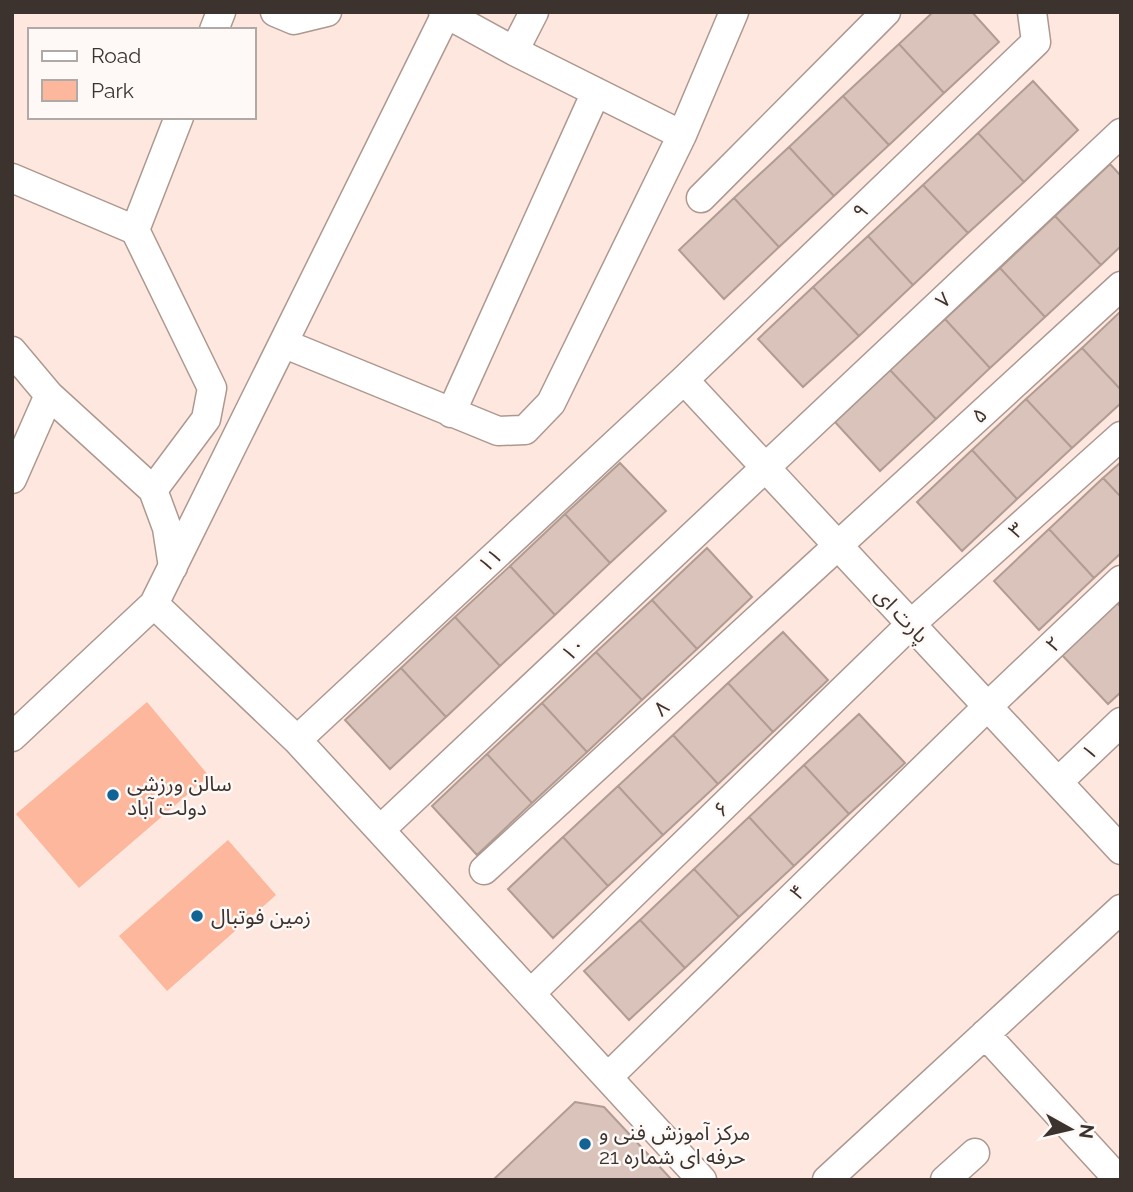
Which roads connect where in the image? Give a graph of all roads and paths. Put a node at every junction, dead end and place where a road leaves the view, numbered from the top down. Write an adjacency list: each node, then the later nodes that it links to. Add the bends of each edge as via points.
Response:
1 (275, 12): 2 (street, via 294,20)
2 (327, 12)
3 (534, 12): 8 (street)
4 (734, 12): 12 (street)
5 (886, 12): 14 (street)
6 (1032, 12): 19 (street, ۹, via 1036,42)
7 (444, 13): 8 (street); 17 (street)
8 (514, 51): 9 (street)
9 (596, 92): 12 (street); 21 (street)
10 (178, 119): 15 (street)
11 (1121, 133): 23 (street, ۷)
12 (682, 135): 21 (street, via 551,403 526,430 498,431)
13 (12, 178): 15 (street)
14 (701, 198)
15 (135, 230): 25 (street, via 212,388 206,419)
16 (1121, 286): 26 (street, ۵)
17 (285, 344): 21 (street); 27 (street)
18 (12, 351): 20 (street)
19 (684, 380): 23 (street, پارت ای); 34 (street, ۱۱)
20 (49, 395): 24 (street); 25 (street)
21 (451, 413)
22 (1121, 436): 30 (street, ۳)
23 (766, 468): 26 (street, پارت ای); 36 (street, ۱۰)
24 (12, 480)
25 (153, 490): 27 (street, via 167,528)
26 (838, 545): 30 (street, پارت ای); 38 (street, ۸)
27 (173, 567): 29 (street)
28 (1121, 580): 31 (street, ۲)
29 (154, 604): 33 (street); 34 (street)
30 (911, 624): 31 (street, پارت ای); 40 (street, ۶)
31 (986, 708): 35 (street, پارت ای); 42 (street, ۴)
32 (1121, 722): 35 (street, ۱)
33 (12, 737)
34 (297, 740): 36 (street)
35 (1058, 782): 37 (street, پارت ای)
36 (380, 830): 40 (street)
37 (1121, 850)
38 (484, 870)
39 (1121, 909): 41 (street)
40 (531, 993): 42 (street)
41 (985, 1034): 45 (street); 47 (street)
42 (608, 1077): 44 (street)
43 (975, 1153): 46 (street)
44 (702, 1180)
45 (827, 1180)
46 (945, 1180)
47 (1119, 1180)

